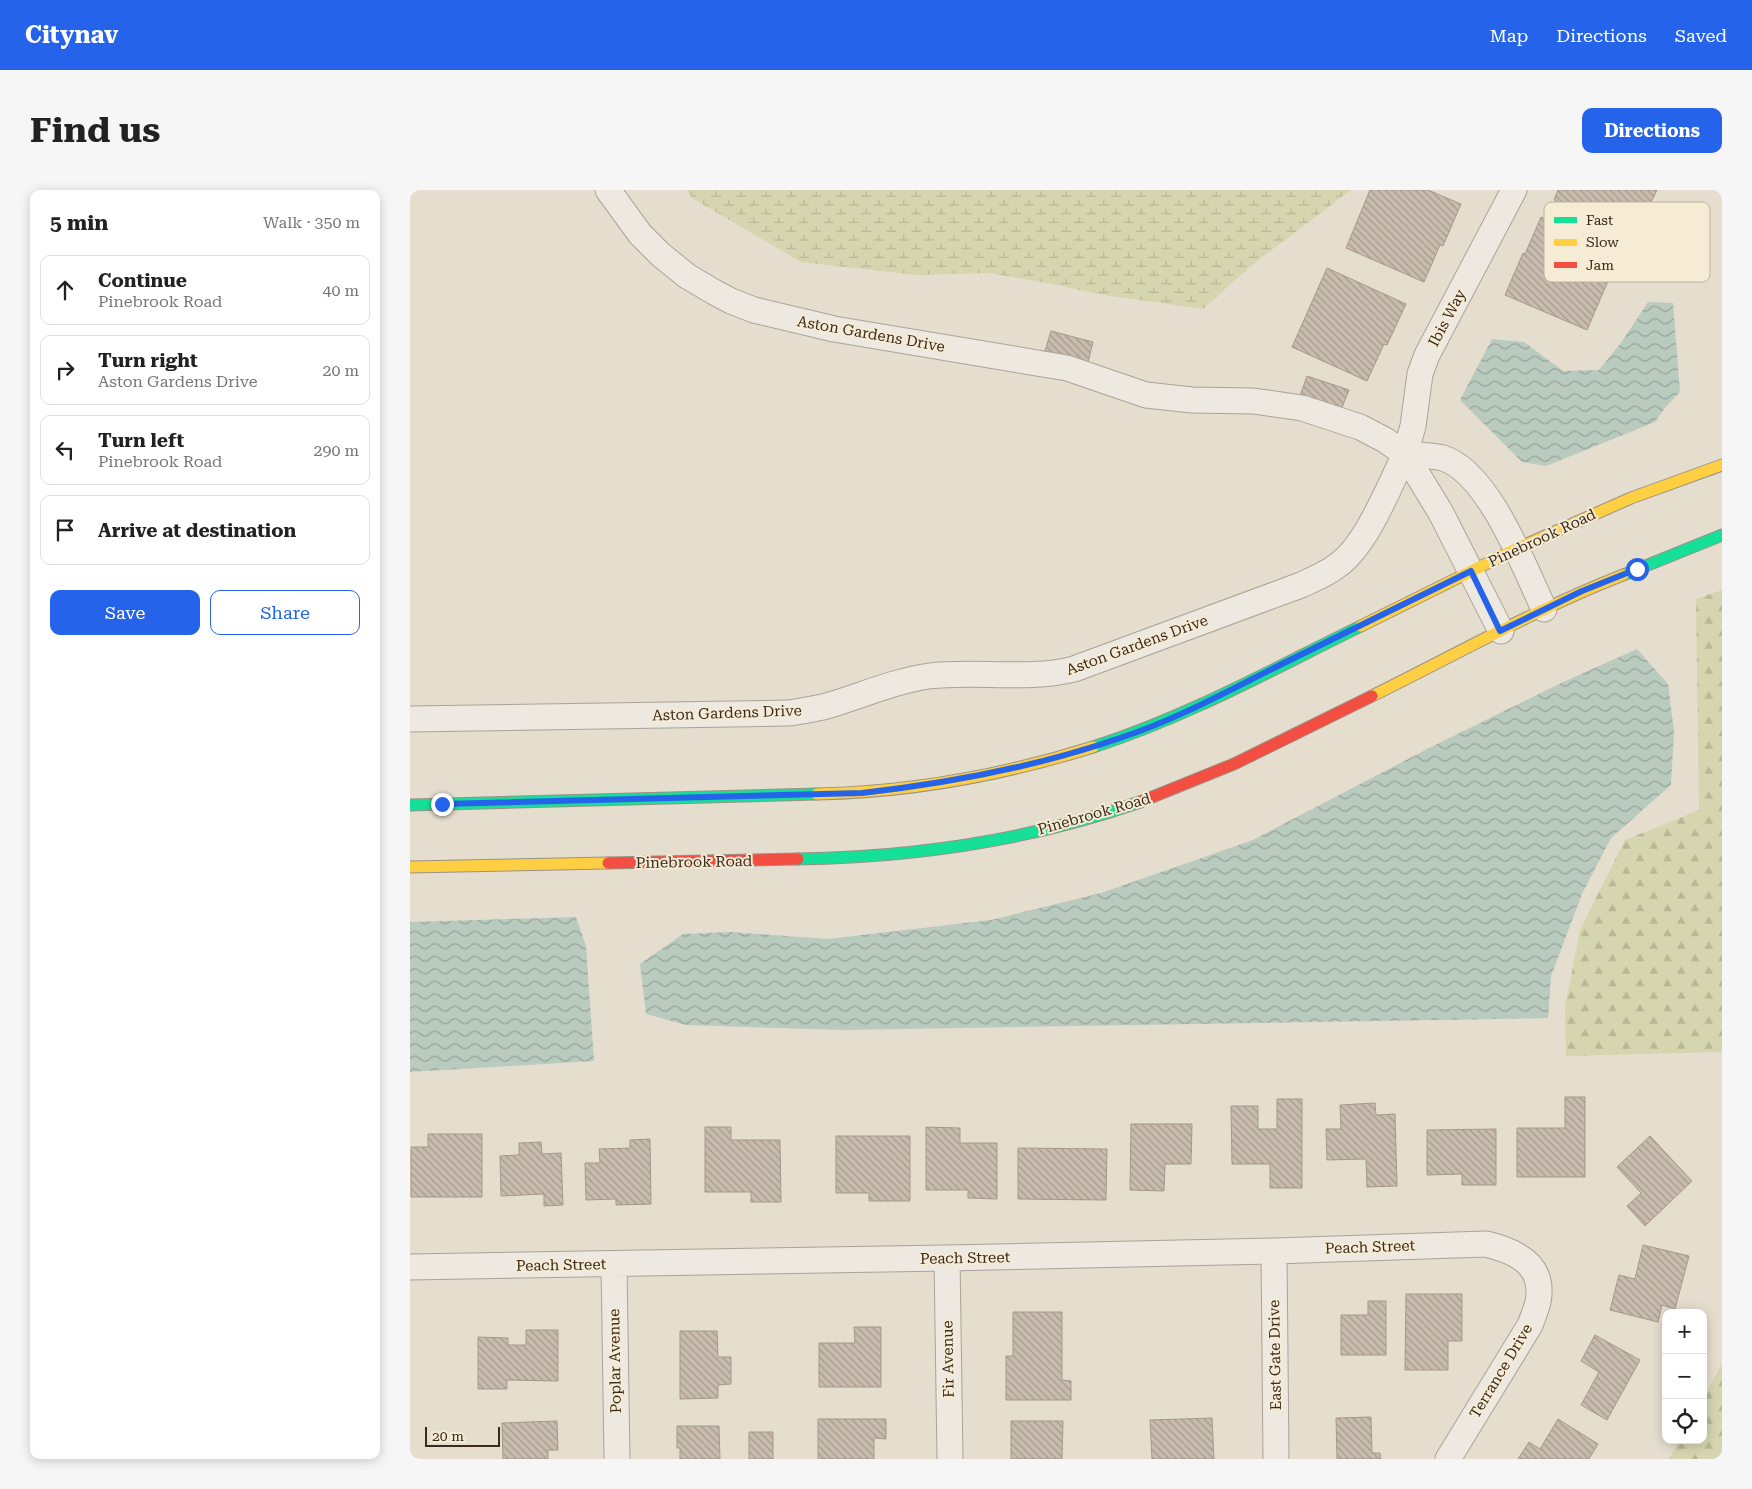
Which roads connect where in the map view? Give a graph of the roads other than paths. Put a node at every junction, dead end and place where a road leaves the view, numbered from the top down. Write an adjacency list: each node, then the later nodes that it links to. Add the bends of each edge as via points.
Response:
1 (608, 190): 3 (street, Aston Gardens Drive, via 640,234 661,255 714,292 754,310 834,329 1067,368 1146,395 1192,400 1253,400 1302,408 1360,427)
2 (1514, 190): 3 (street, Ibis Way, via 1427,355 1420,374 1413,426)
3 (1405, 454): 6 (street, Aston Gardens Drive, via 1443,458 1467,472 1492,504); 7 (street, Aston Gardens Drive); 10 (street, Aston Gardens Drive, via 1376,515 1340,564 1301,585 1074,669 1040,675 928,676 890,684 828,706 789,714)
4 (1722, 465): 6 (street, Pinebrook Road, via 1631,498)
5 (1722, 535): 8 (street, Pinebrook Road)
6 (1516, 549): 7 (street, Pinebrook Road); 8 (street, Aston Gardens Drive)
7 (1471, 571): 9 (street, Aston Gardens Drive); 11 (street, Pinebrook Road, via 1183,714 1121,738 1005,771 862,793)
8 (1544, 609): 9 (street, Pinebrook Road)
9 (1500, 631): 12 (street, Pinebrook Road, via 1249,758 1118,810 1041,831 980,843 865,857)
10 (410, 719)
11 (410, 805)
12 (410, 867)
13 (1274, 1251): 14 (street, Peach Street, via 1486,1244); 15 (street, Peach Street); 20 (street, East Gate Drive)
14 (1518, 1256): 21 (street, Terrance Drive, via 1530,1264 1538,1280 1538,1302 1530,1324)
15 (947, 1258): 16 (street, Peach Street); 19 (street, Fir Avenue)
16 (614, 1264): 17 (street, Peach Street); 18 (street, Poplar Avenue)
17 (410, 1267)
18 (617, 1459)
19 (950, 1459)
20 (1276, 1459)
21 (1448, 1459)

